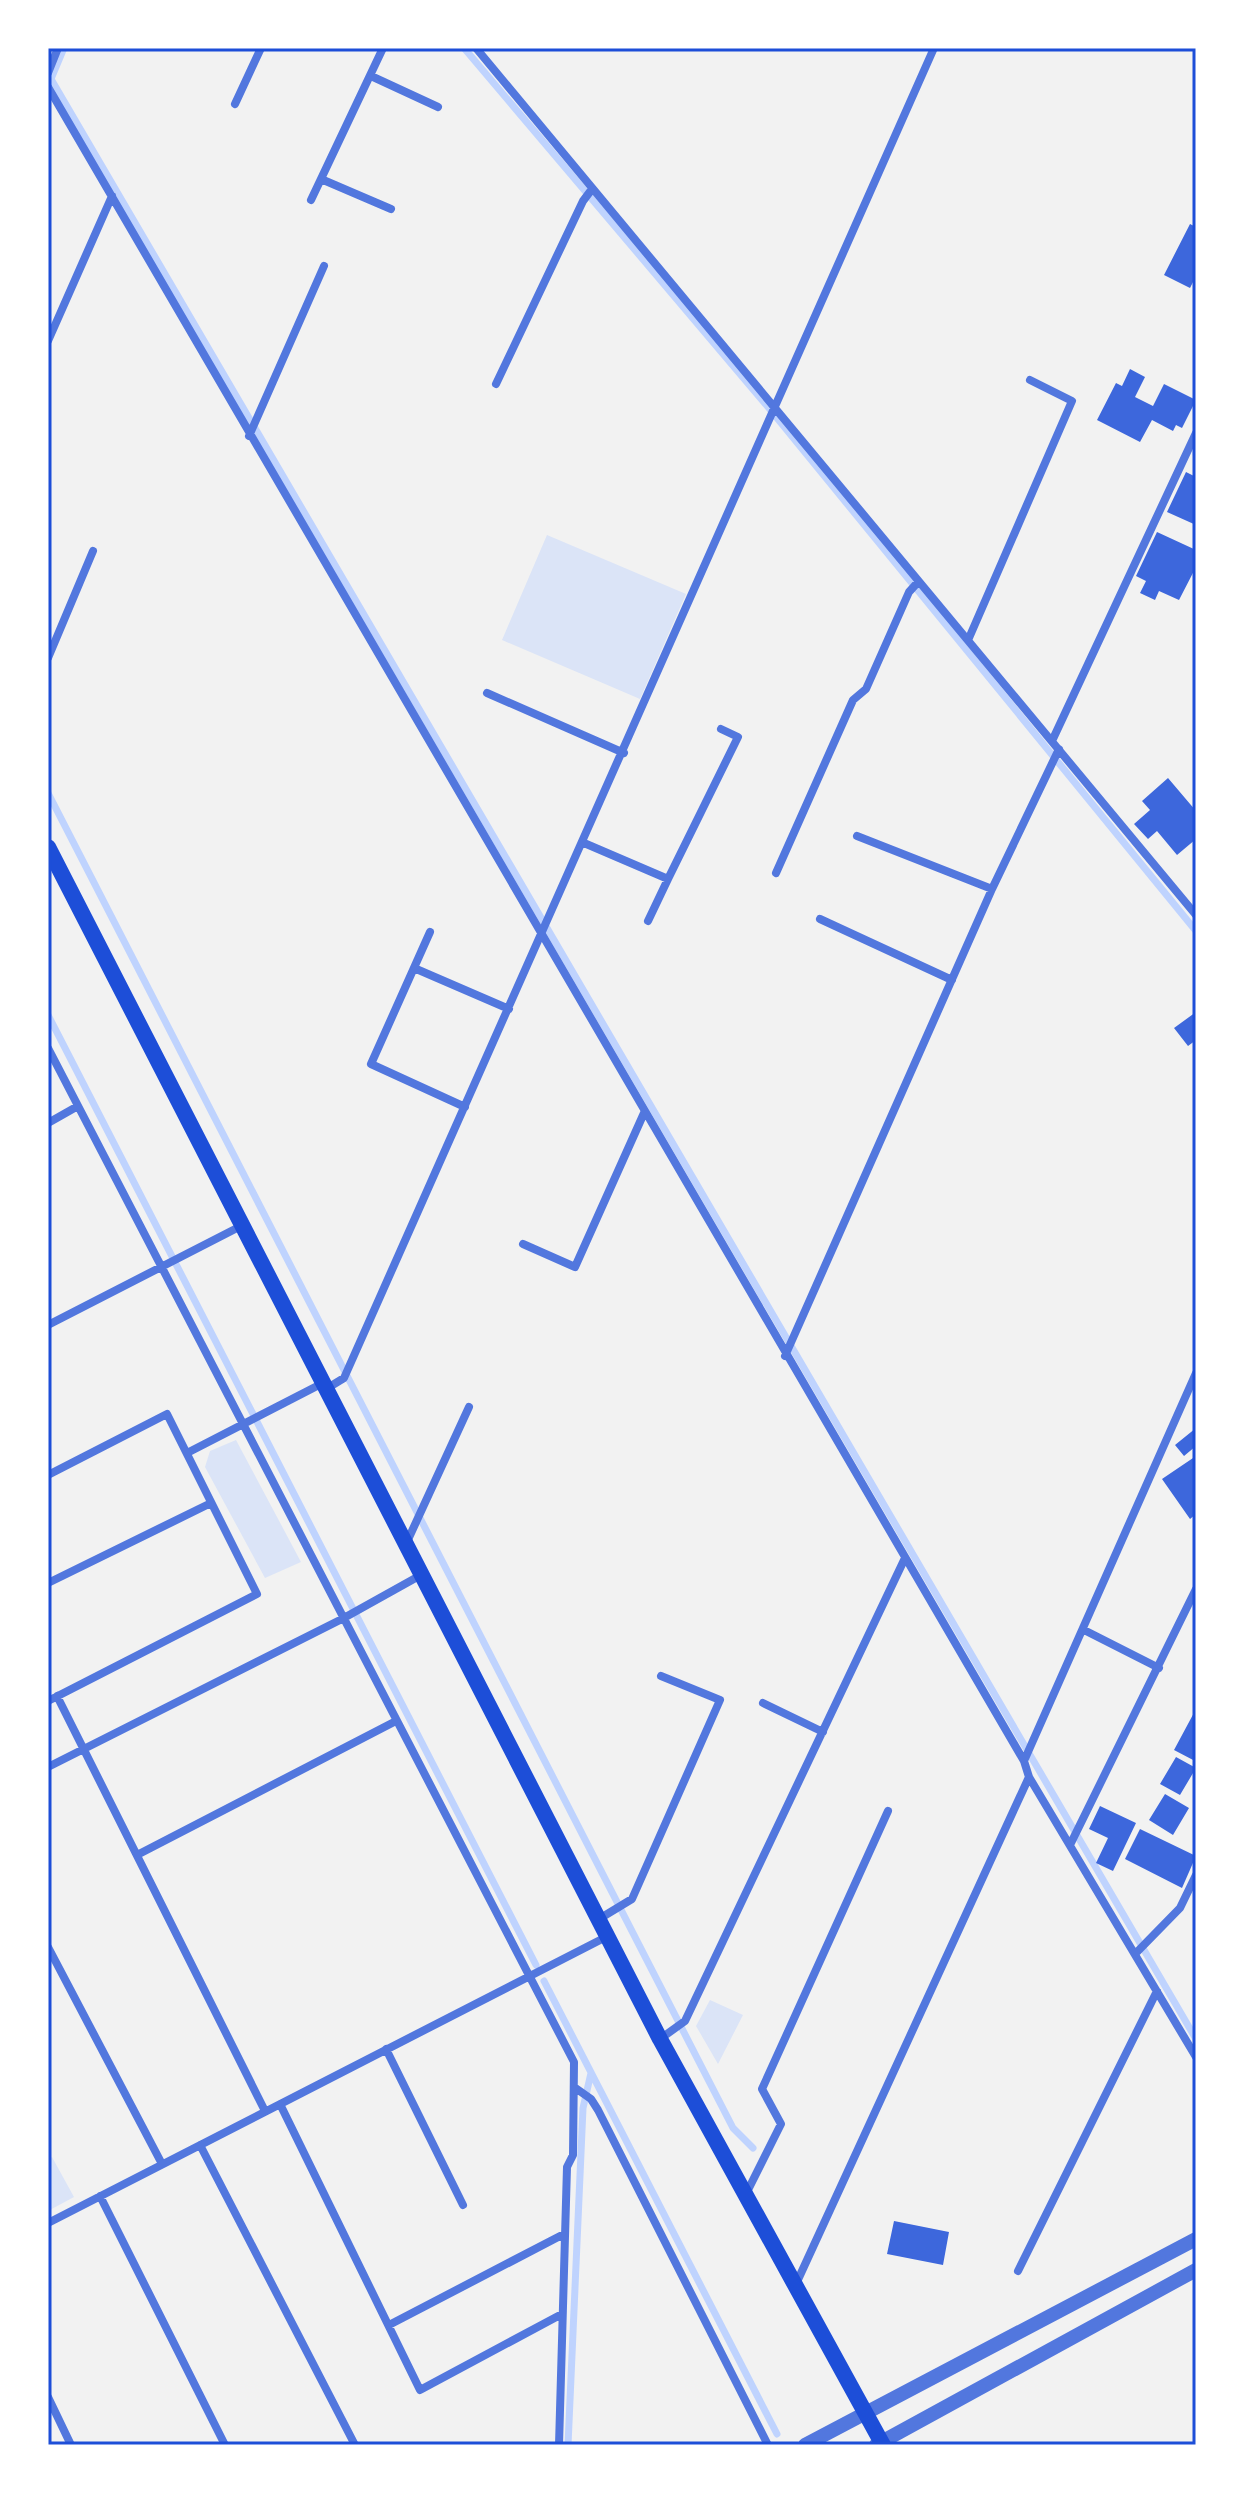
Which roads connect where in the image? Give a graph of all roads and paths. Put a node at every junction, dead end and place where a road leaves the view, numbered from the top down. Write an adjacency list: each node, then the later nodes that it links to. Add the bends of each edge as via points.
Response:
1 (58, 48): 8 (street)
2 (261, 48): 11 (street)
3 (383, 48): 9 (street)
4 (476, 48): 14 (street)
5 (615, 48): 6 (path)
6 (691, 48)
7 (934, 48): 22 (street)
8 (48, 73)
9 (371, 76): 12 (street); 13 (street)
10 (48, 88): 15 (street)
11 (235, 104)
12 (438, 107)
13 (321, 179): 16 (street); 17 (street)
14 (591, 191): 21 (street); 22 (street)
15 (112, 196): 19 (street); 23 (street)
16 (311, 200)
17 (391, 209)
18 (324, 266): 23 (street)
19 (48, 341)
20 (1030, 380): 29 (street, via 1072,401)
21 (496, 384)
22 (774, 409): 28 (street); 34 (street)
23 (251, 429): 45 (street)
24 (1196, 433): 25 (street)
25 (1185, 457): 26 (street); 33 (street)
26 (1196, 461)
27 (93, 551): 30 (street)
28 (914, 586): 29 (street); 39 (street, via 866,689 853,700)
29 (969, 638): 33 (street)
30 (48, 658)
31 (487, 693): 34 (street)
32 (721, 729): 40 (street, via 738,737)
33 (1052, 741): 35 (street)
34 (624, 753): 37 (street)
35 (1056, 754): 41 (street); 42 (street)
36 (857, 836): 41 (street)
37 (584, 843): 40 (street); 45 (street)
38 (48, 847): 55 (main road)
39 (776, 873)
40 (668, 879): 44 (street)
41 (992, 889): 48 (street)
42 (1196, 915)
43 (820, 919): 48 (street)
44 (648, 921)
45 (543, 927): 49 (street); 53 (street)
46 (430, 932): 47 (street)
47 (414, 968): 49 (street); 52 (street, via 371,1064)
48 (952, 980): 59 (street)
49 (509, 1009): 52 (street)
50 (48, 1048): 51 (street)
51 (78, 1106): 54 (street); 57 (street)
52 (465, 1107): 61 (street, via 346,1374)
53 (644, 1113): 56 (street, via 575,1267); 59 (street)
54 (48, 1123)
55 (243, 1225): 57 (street); 61 (main road)
56 (523, 1244)
57 (162, 1266): 58 (street); 63 (street)
58 (48, 1325)
59 (789, 1349): 68 (street)
60 (1196, 1373): 73 (street)
61 (324, 1386): 63 (street); 67 (main road)
62 (469, 1407): 67 (street)
63 (245, 1423): 64 (street); 72 (street)
64 (187, 1453): 65 (street, via 167,1414); 66 (street)
65 (48, 1475)
66 (211, 1503): 70 (street); 76 (street, via 257,1594)
67 (405, 1545): 69 (main road)
68 (905, 1558): 80 (street); 82 (street)
69 (421, 1575): 72 (street); 89 (main road)
70 (48, 1583)
71 (1196, 1589): 74 (street)
72 (345, 1618): 79 (street); 81 (street)
73 (1084, 1630): 74 (street); 82 (street)
74 (1159, 1668): 86 (street)
75 (661, 1676): 89 (street, via 720,1700 632,1899)
76 (57, 1696): 77 (street); 81 (street)
77 (48, 1701)
78 (763, 1703): 80 (street)
79 (396, 1721): 87 (street); 93 (street)
80 (823, 1732): 95 (street, via 685,2021)
81 (83, 1749): 83 (street); 87 (street)
82 (1025, 1758): 84 (street)
83 (48, 1767)
84 (1029, 1777): 86 (street); 111 (street)
85 (888, 1811): 103 (street, via 762,2089 781,2124)
86 (1075, 1837): 92 (street)
87 (137, 1855): 100 (street)
88 (1196, 1875): 92 (street, via 1180,1908)
89 (599, 1919): 90 (main road)
90 (608, 1936): 93 (street); 95 (main road)
91 (48, 1947): 102 (street)
92 (1138, 1952): 94 (street)
93 (530, 1976): 96 (street); 98 (street, via 574,2062)
94 (1157, 1991): 97 (street); 110 (street)
95 (660, 2039): 103 (main road)
96 (386, 2049): 99 (street); 105 (street)
97 (1196, 2057)
98 (577, 2088): 107 (street); 121 (street, via 591,2099)
99 (280, 2104): 100 (street); 113 (street)
100 (265, 2111): 101 (street)
101 (200, 2145): 102 (street); 119 (street)
102 (162, 2164): 104 (street)
103 (745, 2195): 111 (main road)
104 (100, 2196): 106 (street); 118 (street)
105 (463, 2205)
106 (48, 2223)
107 (564, 2234): 112 (street); 113 (street)
108 (1196, 2239): 115 (street)
109 (1196, 2270): 116 (street)
110 (1018, 2271)
111 (796, 2285): 115 (main road)
112 (562, 2314): 113 (street, via 420,2390); 120 (street)
113 (389, 2325)
114 (48, 2397): 117 (street)
115 (867, 2412): 116 (main road); 122 (street)
116 (881, 2444)
117 (71, 2445)
118 (225, 2445)
119 (355, 2445)
120 (559, 2445)
121 (768, 2445)
122 (805, 2445)

